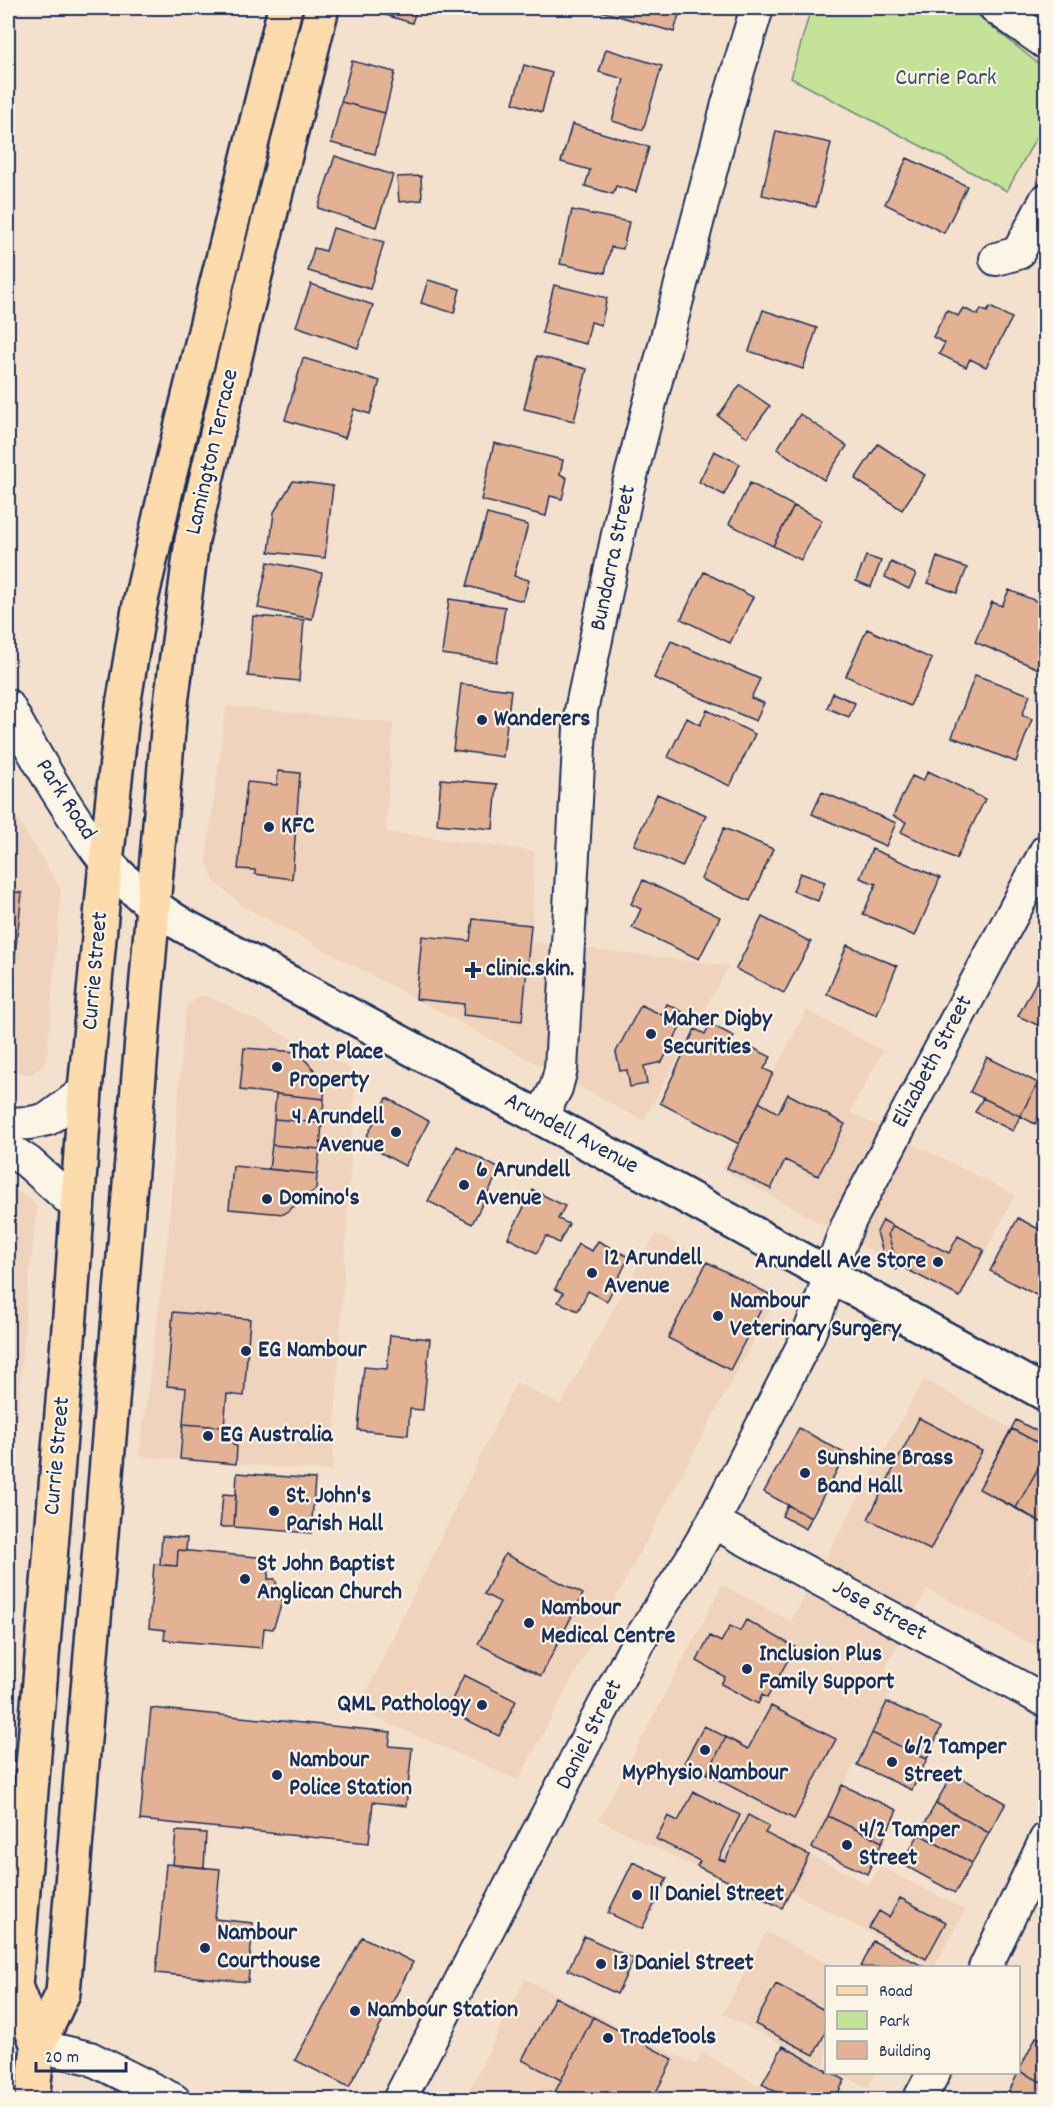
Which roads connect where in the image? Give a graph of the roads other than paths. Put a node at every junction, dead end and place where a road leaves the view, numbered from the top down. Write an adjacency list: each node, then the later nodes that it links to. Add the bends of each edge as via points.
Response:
1 (285, 8): 10 (main road, Lamington Terrace, via 139,609 123,706)
2 (322, 8): 11 (main road, Lamington Terrace, via 192,540 169,719)
3 (757, 8): 13 (street, Bundarra Street, via 728,104 627,491 581,711 561,1069 559,1083)
4 (996, 8): 5 (street)
5 (1046, 43)
6 (1046, 200): 7 (street, via 1018,253)
7 (996, 259)
8 (8, 706): 10 (street, Park Road, via 59,794)
9 (1046, 851): 17 (street, Elizabeth Street, via 850,1220)
10 (106, 862): 11 (main road, Arundell Avenue); 12 (main road, Currie Street)
11 (153, 906): 13 (main road, Arundell Avenue); 23 (main road, Currie Street, via 63,1993)
12 (85, 1091): 14 (street, via 48,1119); 16 (main road, Currie Street)
13 (540, 1118): 17 (main road, Arundell Avenue)
14 (8, 1124)
15 (8, 1149): 16 (street, via 28,1161)
16 (78, 1207): 23 (main road, Currie Street, via 15,1986)
17 (830, 1276): 18 (main road, Arundell Avenue); 19 (street, Daniel Street, via 807,1338)
18 (1046, 1394)
19 (712, 1522): 20 (street, Jose Street); 27 (street, Daniel Street, via 637,1644)
20 (1046, 1701)
21 (1046, 1839): 22 (street)
22 (986, 1966)
23 (38, 2046): 25 (main road, Currie Street); 26 (street, via 90,2058)
24 (933, 2074): 28 (street)
25 (32, 2100)
26 (174, 2100)
27 (399, 2100)
28 (919, 2100)

